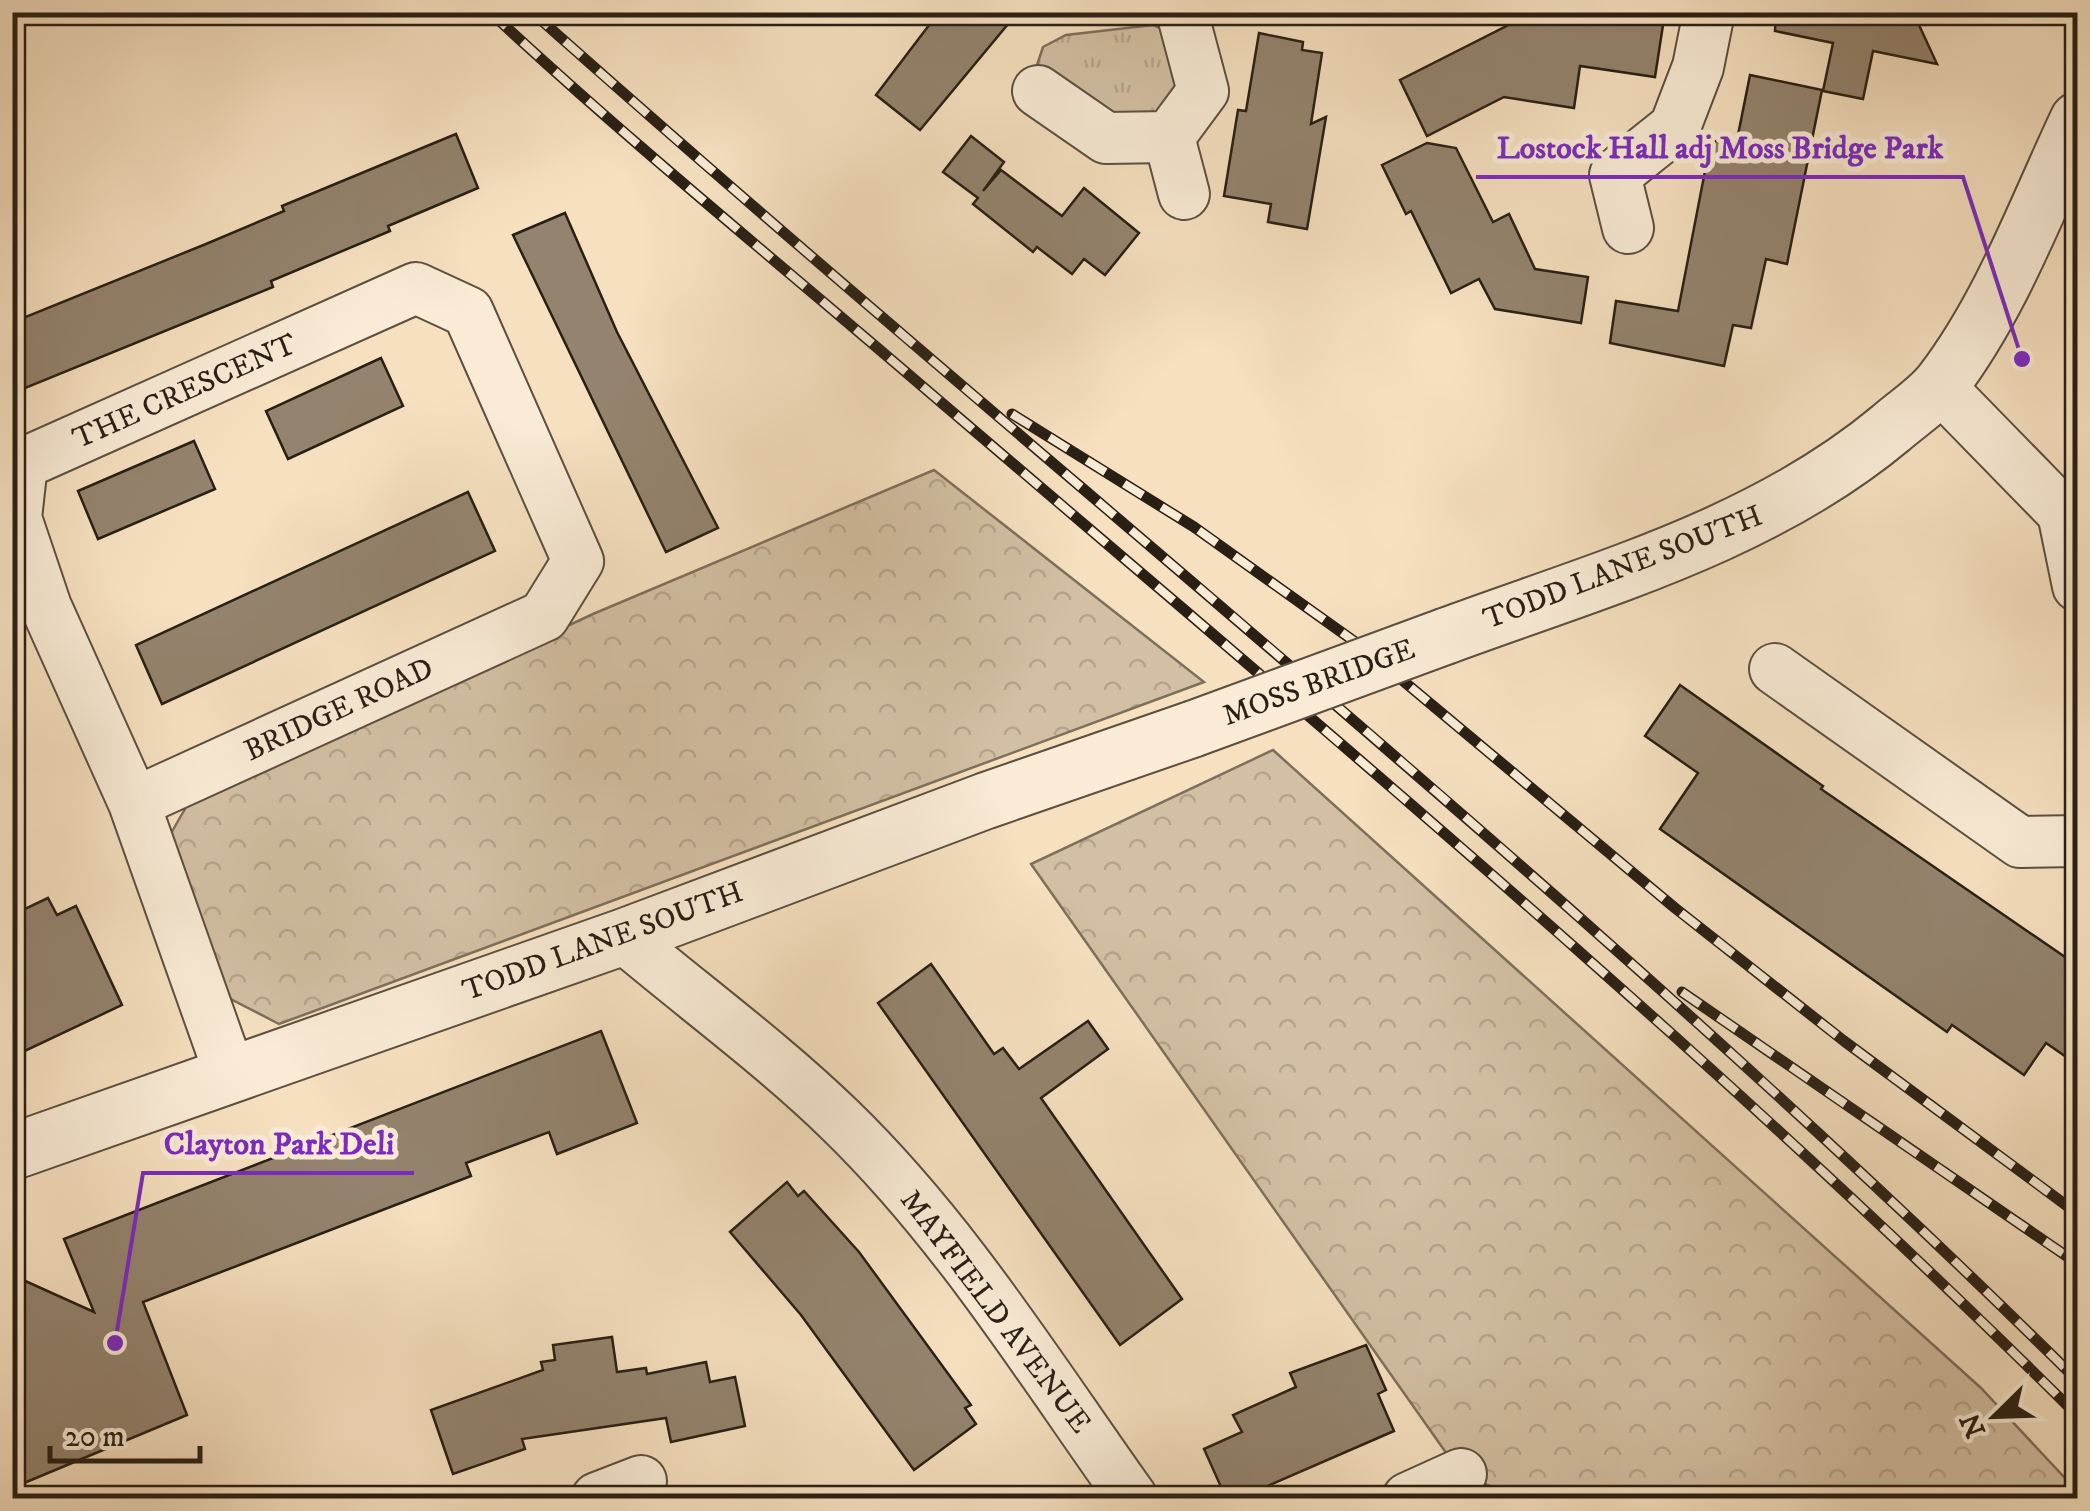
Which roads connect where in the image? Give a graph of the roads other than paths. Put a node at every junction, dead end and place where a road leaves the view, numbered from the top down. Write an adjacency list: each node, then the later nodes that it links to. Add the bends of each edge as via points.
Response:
1 (1182, 12): 5 (street, via 1203,91)
2 (1709, 12): 7 (street, via 1698,67 1675,126 1615,174)
3 (1038, 91): 5 (street, via 1106,138)
4 (2078, 120): 8 (street, TODD LANE SOUTH, via 1988,314)
5 (1169, 137): 6 (street)
6 (1184, 194)
7 (1628, 228)
8 (1940, 386): 9 (street, via 2063,513); 11 (street, TODD LANE SOUTH, via 1842,469 1777,507)
9 (2078, 586)
10 (544, 616): 14 (street, BRIDGE ROAD); 14 (street, THE CRESCENT, via 578,562 468,312 416,288 22,464 16,518 46,607)
11 (1446, 636): 13 (street, MOSS BRIDGE, bridge)
12 (1775, 669): 15 (street, via 2020,842)
13 (1192, 729): 16 (street, TODD LANE SOUTH)
14 (134, 803): 17 (street, THE CRESCENT)
15 (2078, 841)
16 (623, 937): 17 (street, TODD LANE SOUTH); 20 (street, MAYFIELD AVENUE, via 838,1118 881,1164 952,1245)
17 (230, 1074): 18 (street, TODD LANE SOUTH)
18 (12, 1152)
19 (1461, 1474): 21 (street)
20 (1132, 1498)
21 (1408, 1498)

